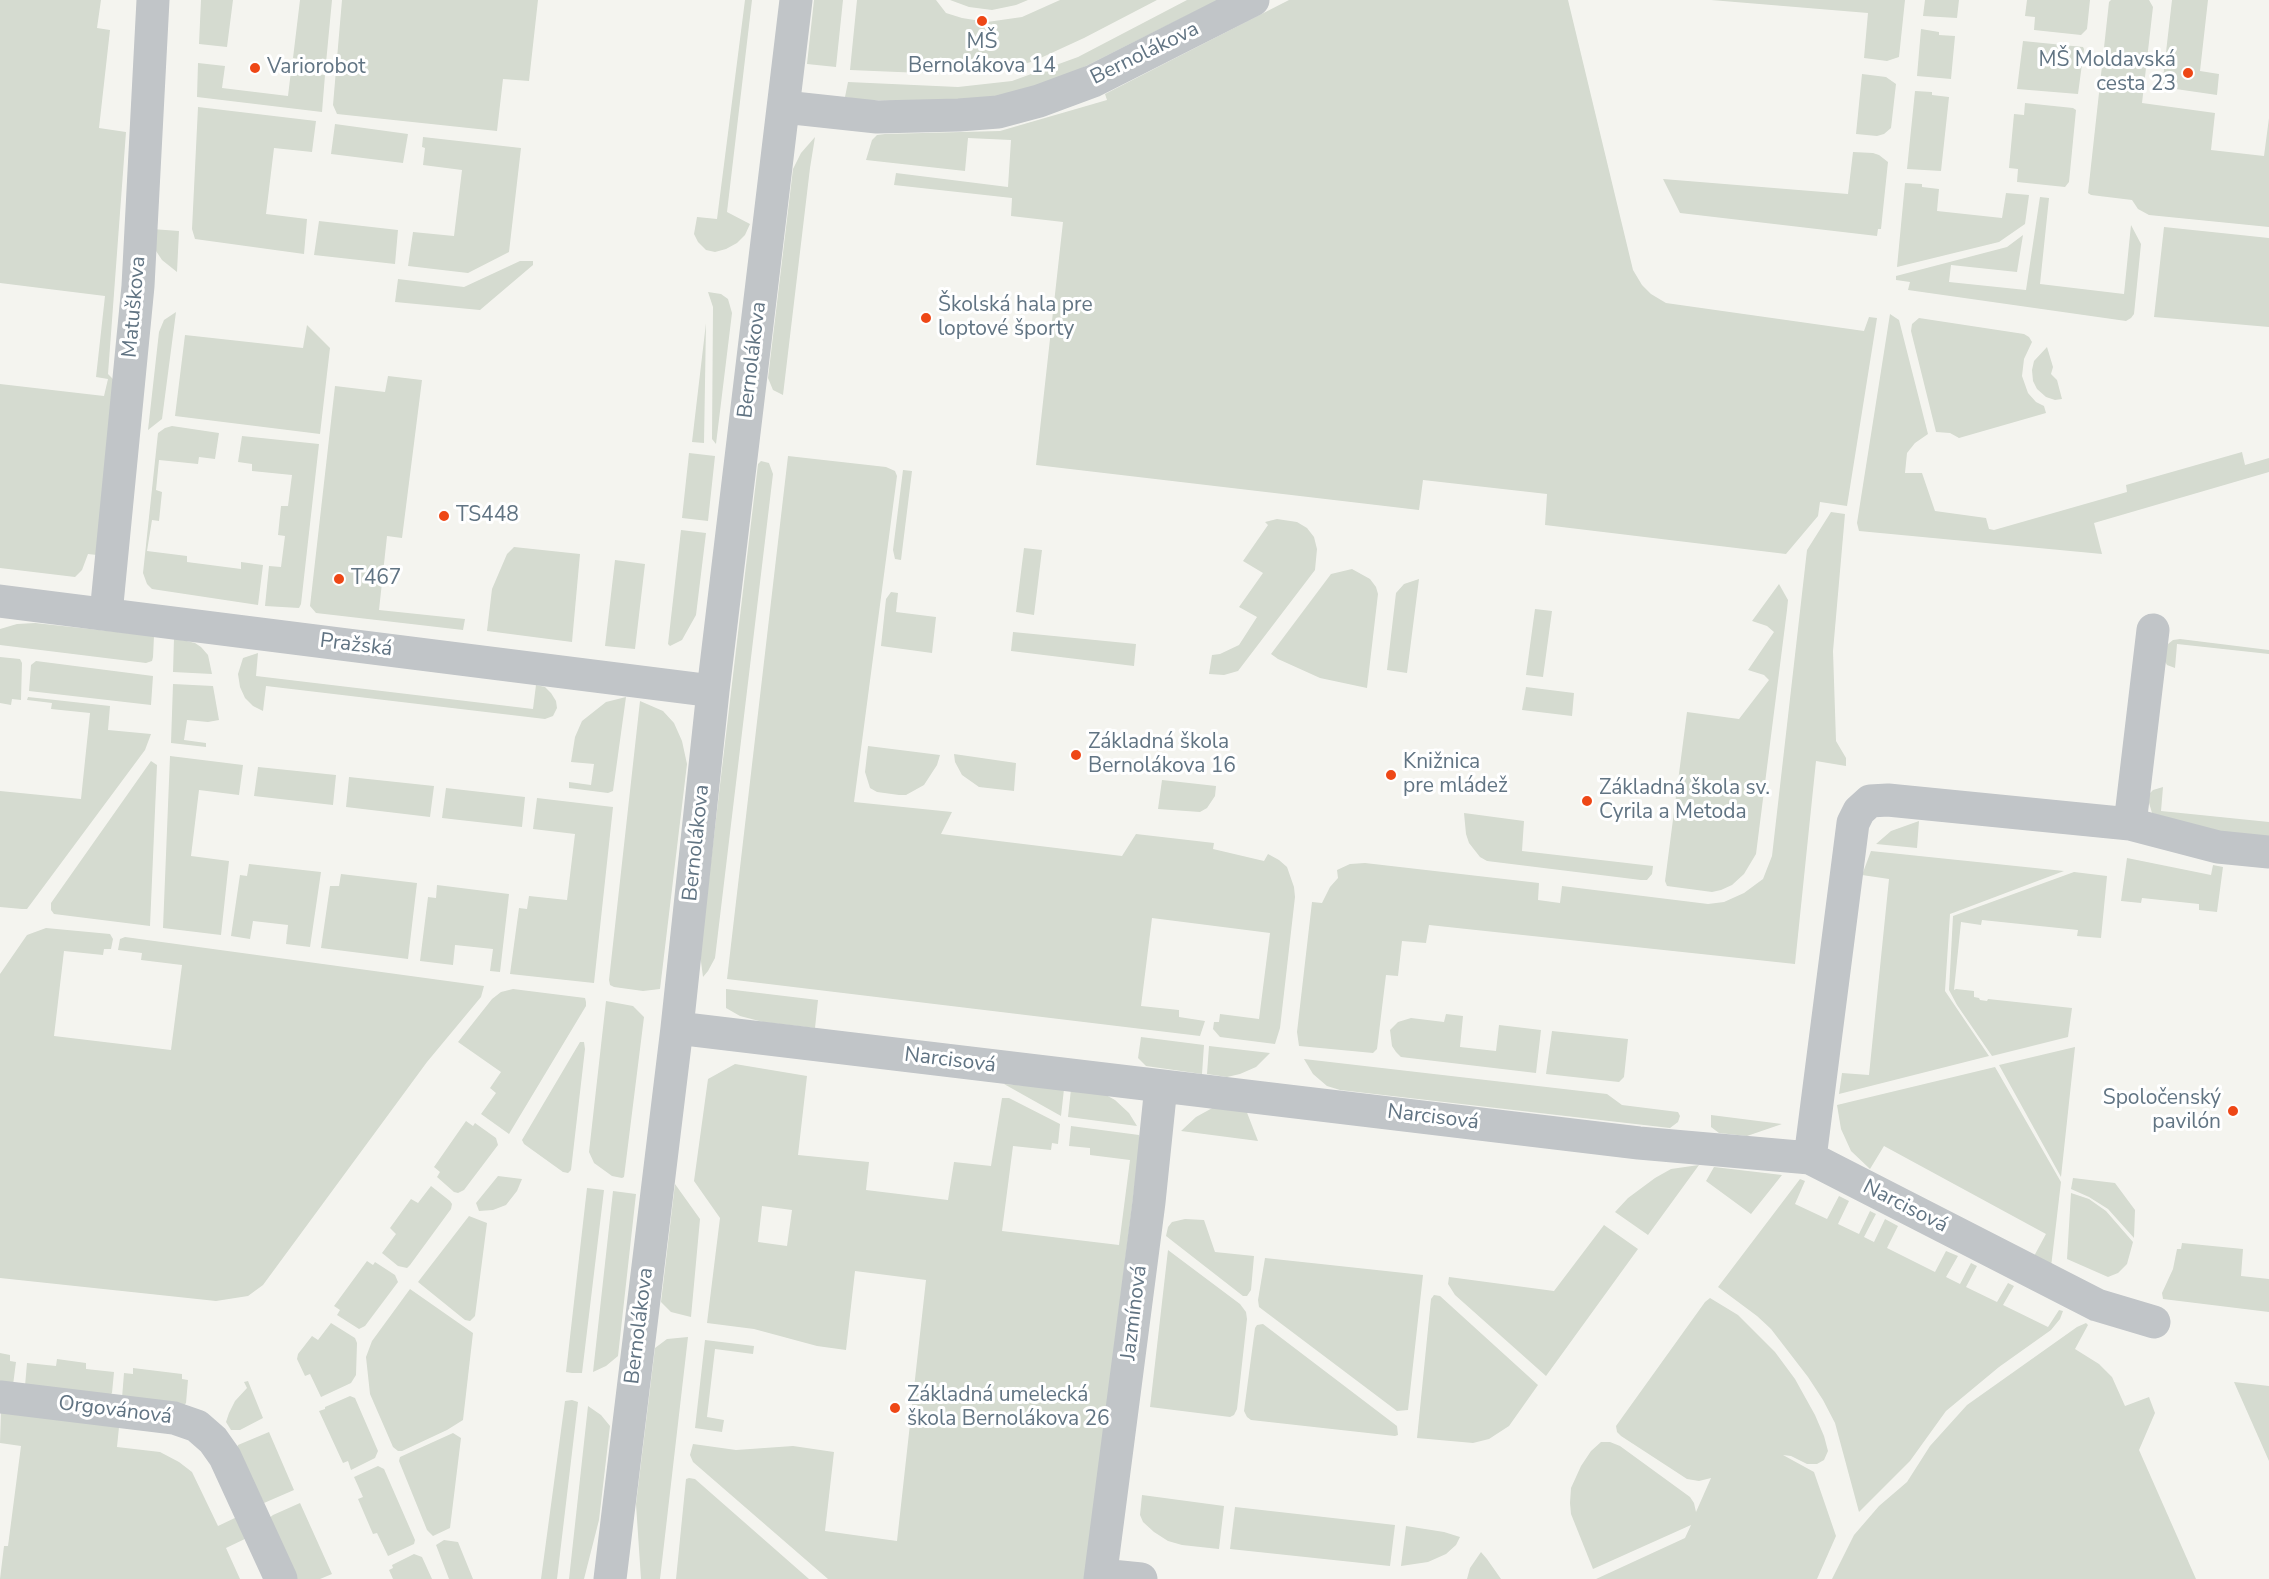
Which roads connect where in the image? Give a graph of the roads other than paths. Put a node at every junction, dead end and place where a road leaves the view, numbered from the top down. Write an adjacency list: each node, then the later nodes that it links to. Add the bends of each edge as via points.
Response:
1 (153, 0): 6 (street, Matuškova, via 138,286)
2 (796, 0): 4 (street, Bernolákova)
3 (1253, 0): 4 (street, Bernolákova, via 1093,81 998,112 877,117)
4 (784, 107): 8 (street, Bernolákova)
5 (0, 601): 6 (street, Pražská)
6 (106, 614): 8 (street, Pražská)
7 (2153, 630): 9 (street)
8 (713, 691): 11 (street, Bernolákova)
9 (2130, 824): 10 (street, via 2218,846); 13 (street, via 1888,800 1870,801 1864,806 1853,824)
10 (2269, 852)
11 (677, 1028): 12 (street, Narcisová); 18 (street, Bernolákova)
12 (1161, 1086): 13 (street, Narcisová, via 1639,1143); 16 (street, Jazmínová)
13 (1810, 1158): 14 (street, Narcisová, via 2097,1305)
14 (2154, 1322)
15 (0, 1397): 17 (street, Orgovánová, via 174,1418 197,1426 225,1457)
16 (1101, 1577): 19 (street, Jazmínová)
17 (281, 1579)
18 (610, 1579)
19 (1141, 1579)

